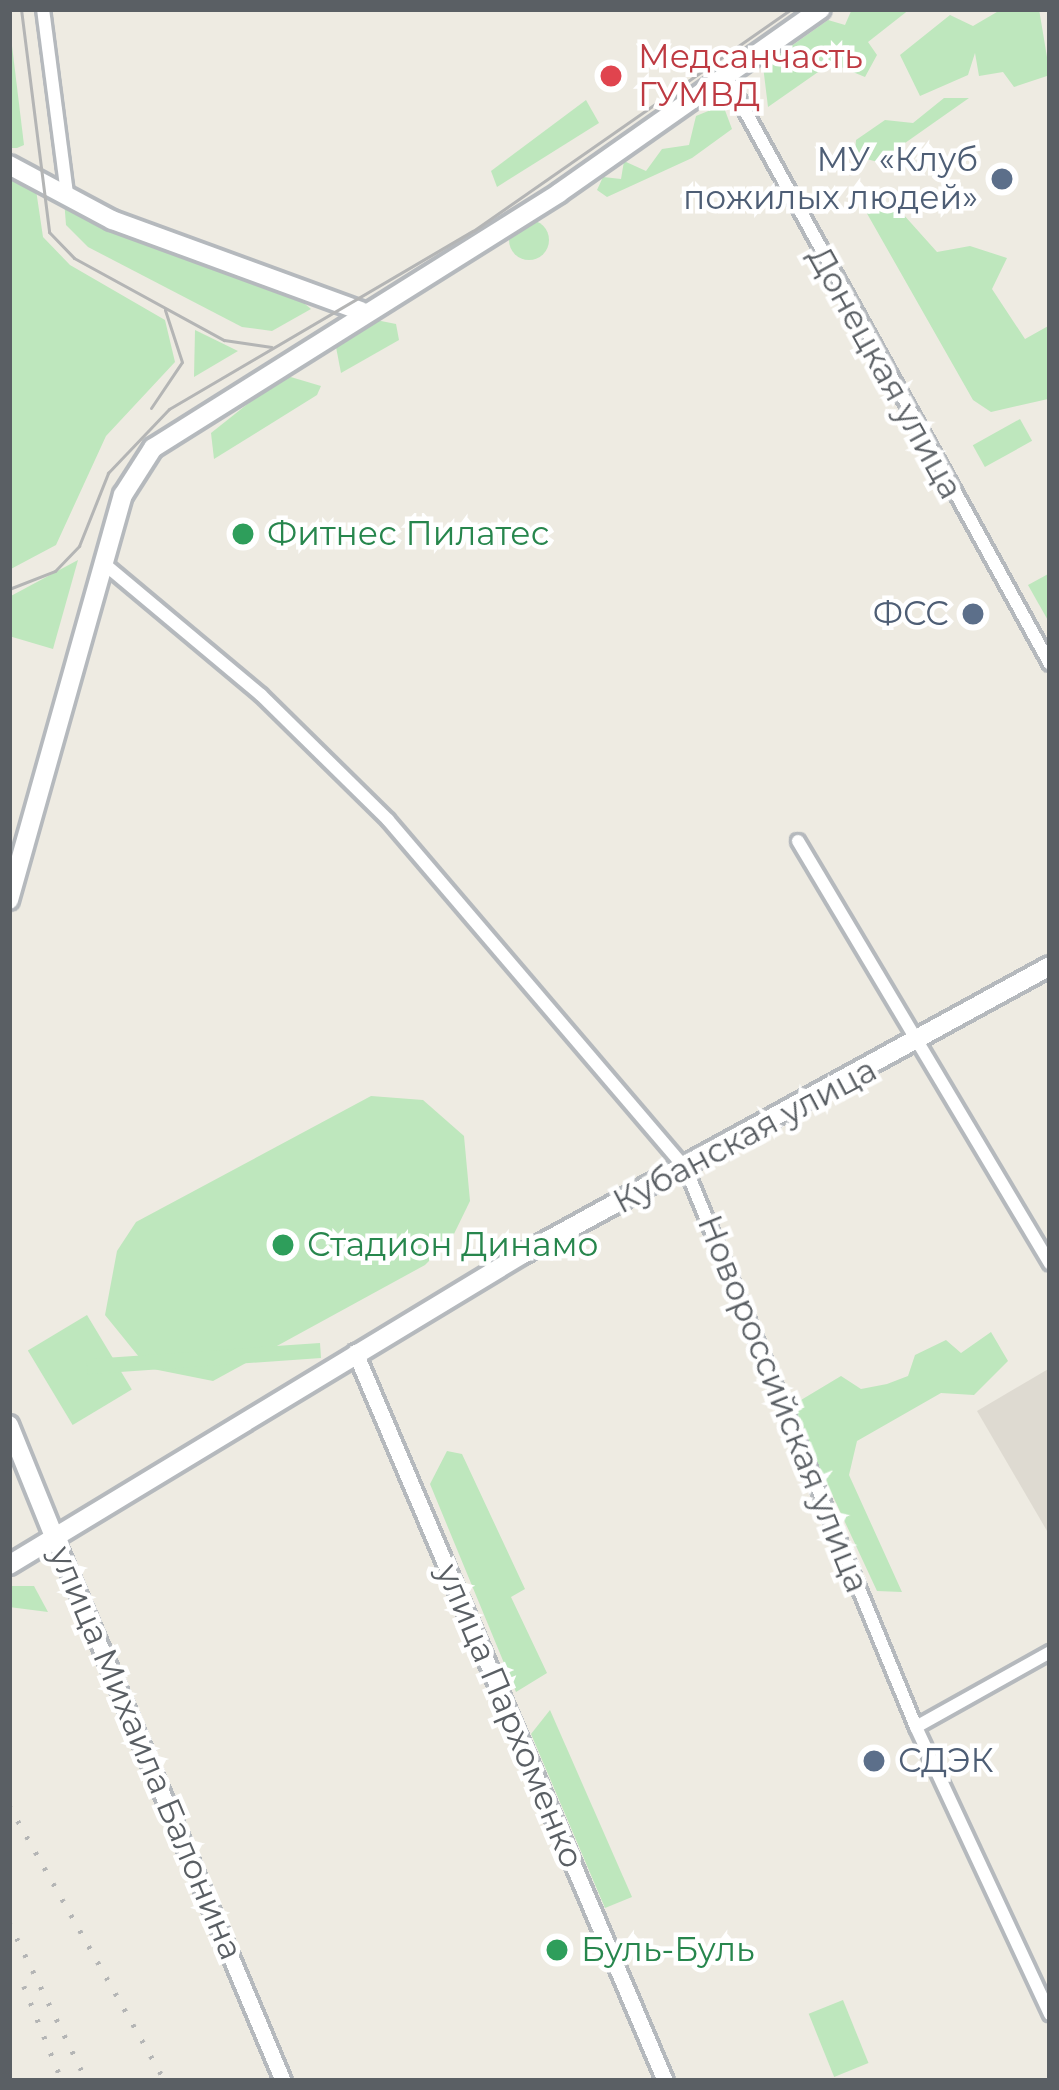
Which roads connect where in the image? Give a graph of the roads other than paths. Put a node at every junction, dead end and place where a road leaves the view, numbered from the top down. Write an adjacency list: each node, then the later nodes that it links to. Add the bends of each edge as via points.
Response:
1 (43, 9): 5 (street)
2 (820, 9): 3 (main road)
3 (727, 78): 6 (main road); 8 (street, Донецкая улица)
4 (9, 165): 5 (main road)
5 (68, 194): 6 (main road)
6 (362, 311): 7 (main road, via 153,448)
7 (102, 562): 10 (main road); 13 (street, Новороссийская улица, via 261,694 388,820)
8 (1050, 664)
9 (798, 841): 12 (street)
10 (9, 900)
11 (1050, 966): 12 (main road, Кубанская улица)
12 (920, 1042): 13 (main road, Кубанская улица); 14 (street)
13 (686, 1168): 15 (main road, Кубанская улица); 20 (street, Новороссийская улица)
14 (1050, 1264)
15 (355, 1352): 17 (main road, Кубанская улица); 23 (street, улица Пархоменко)
16 (9, 1425): 17 (main road, улица Михаила Балонина)
17 (57, 1544): 18 (main road, Кубанская улица); 22 (street, улица Михаила Балонина)
18 (9, 1565)
19 (1050, 1652): 20 (street)
20 (916, 1727): 21 (street, Новороссийская улица)
21 (1050, 2014)
22 (283, 2081)
23 (665, 2081)

